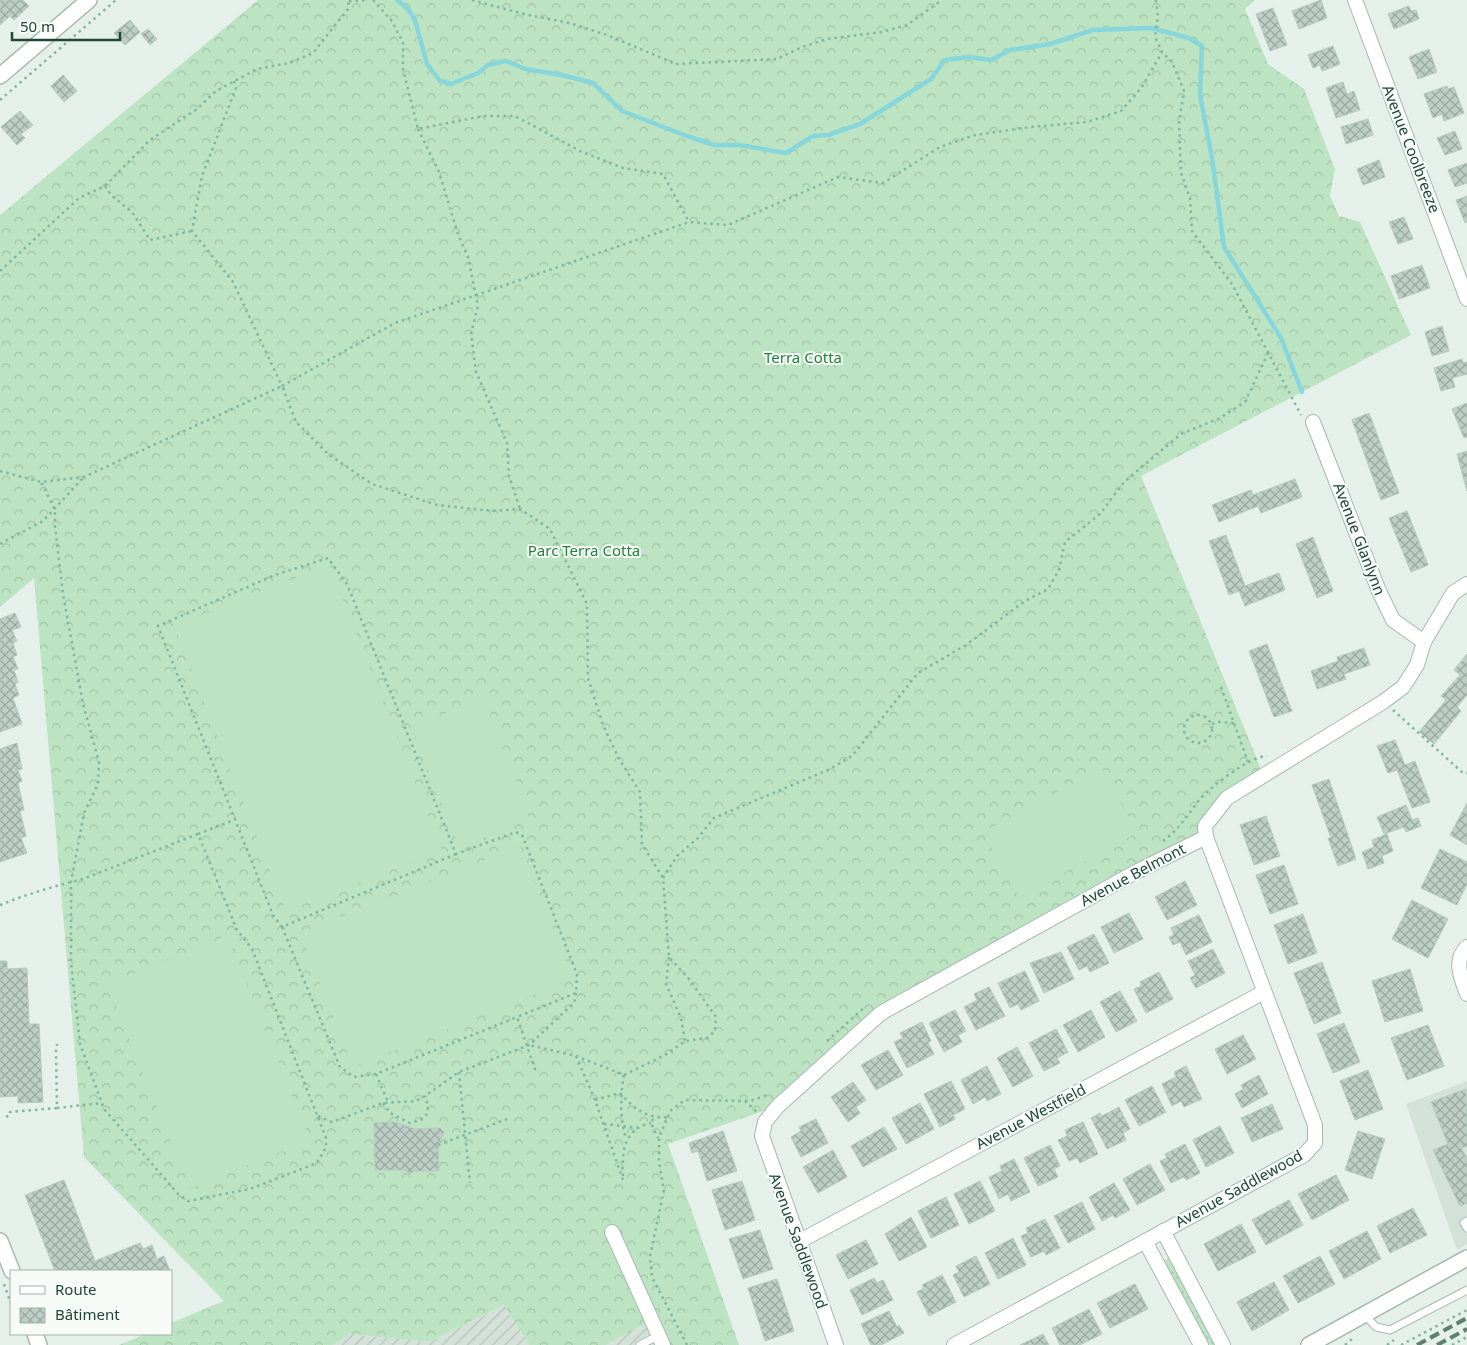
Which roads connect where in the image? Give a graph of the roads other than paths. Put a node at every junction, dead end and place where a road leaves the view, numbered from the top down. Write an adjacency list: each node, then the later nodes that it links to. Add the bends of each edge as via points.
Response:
1 (89, 0): 3 (street)
2 (1355, 0): 4 (street, Avenue Coolbreeze)
3 (0, 76)
4 (1467, 298)
5 (1313, 422): 7 (street, Avenue Glanlynn, via 1393,620)
6 (1467, 584): 7 (street, via 1453,593)
7 (1424, 642): 8 (street, via 1417,665 1403,687 1227,798 1205,826)
8 (1206, 838): 10 (street, Avenue Saddlewood); 12 (street, Avenue Belmont, via 1136,872 881,1013 778,1106 765,1122)
9 (1467, 947): 11 (street, via 1459,961 1459,975)
10 (1264, 992): 15 (street, Avenue Saddlewood, via 1315,1125 1315,1143 1304,1155); 18 (street, Avenue Westfield)
11 (1467, 994)
12 (762, 1136): 18 (street, Avenue Saddlewood)
13 (1467, 1222): 14 (lane, via 1464,1223)
14 (1467, 1228)
15 (1163, 1231): 19 (street, Avenue Saddlewood); 29 (street)
16 (612, 1232): 24 (street)
17 (0, 1241): 21 (street)
18 (798, 1242): 26 (street, Avenue Saddlewood)
19 (1145, 1242): 27 (street, Avenue Saddlewood); 28 (street)
20 (1467, 1258): 23 (street)
21 (7, 1276)
22 (1467, 1290): 23 (lane, via 1390,1330 1381,1330 1373,1325)
23 (1364, 1313): 30 (street)
24 (660, 1340): 25 (lane)
25 (640, 1345)
26 (836, 1345)
27 (954, 1345)
28 (1201, 1345)
29 (1223, 1345)
30 (1309, 1345)

